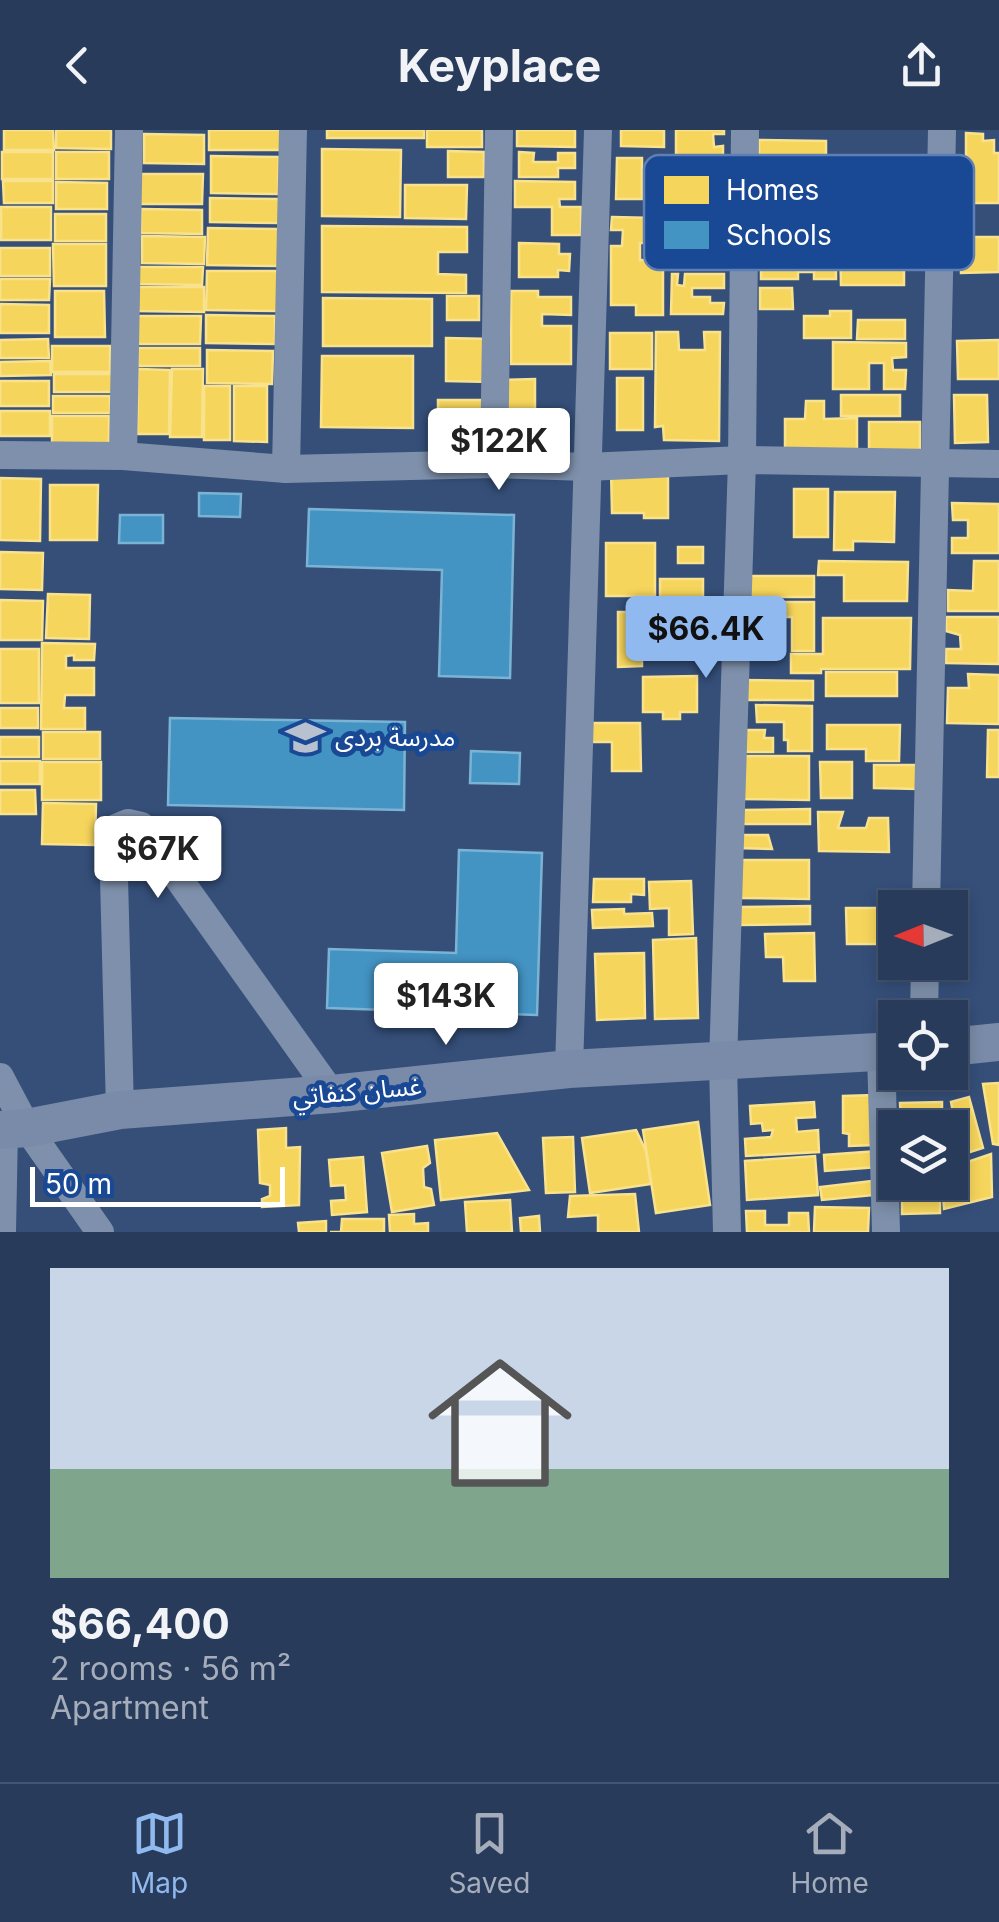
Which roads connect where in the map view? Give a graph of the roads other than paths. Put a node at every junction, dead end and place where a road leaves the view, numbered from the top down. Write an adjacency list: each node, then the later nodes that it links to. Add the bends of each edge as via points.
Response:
1 (129, 130): 12 (street)
2 (293, 130): 18 (street)
3 (500, 130): 15 (street)
4 (598, 130): 17 (street)
5 (745, 130): 7 (street)
6 (942, 130): 8 (street)
7 (745, 155)
8 (941, 155)
9 (744, 270): 13 (street)
10 (939, 270): 14 (street)
11 (0, 455): 12 (street)
12 (123, 456): 18 (street)
13 (742, 460): 14 (street); 17 (street); 23 (street)
14 (934, 463): 16 (street); 19 (street)
15 (494, 464): 17 (street); 18 (street)
16 (999, 464)
17 (588, 468): 24 (street)
18 (286, 470)
19 (926, 890)
20 (999, 1042): 21 (street)
21 (968, 1045)
22 (878, 1053): 23 (street, غسان كنفاتي)
23 (724, 1063): 24 (street, غسان كنفاتي); 32 (street)
24 (569, 1070): 27 (street, غسان كنفاتي)
25 (0, 1078): 29 (street)
26 (888, 1090): 33 (street)
27 (332, 1094): 28 (street, غسان كنفاتي); 28 (street, via 141,826 128,823 116,828 113,840)
28 (120, 1110): 29 (street, غسان كنفاتي)
29 (10, 1129): 30 (street); 31 (street)
30 (2, 1232)
31 (100, 1232)
32 (727, 1232)
33 (886, 1232)

